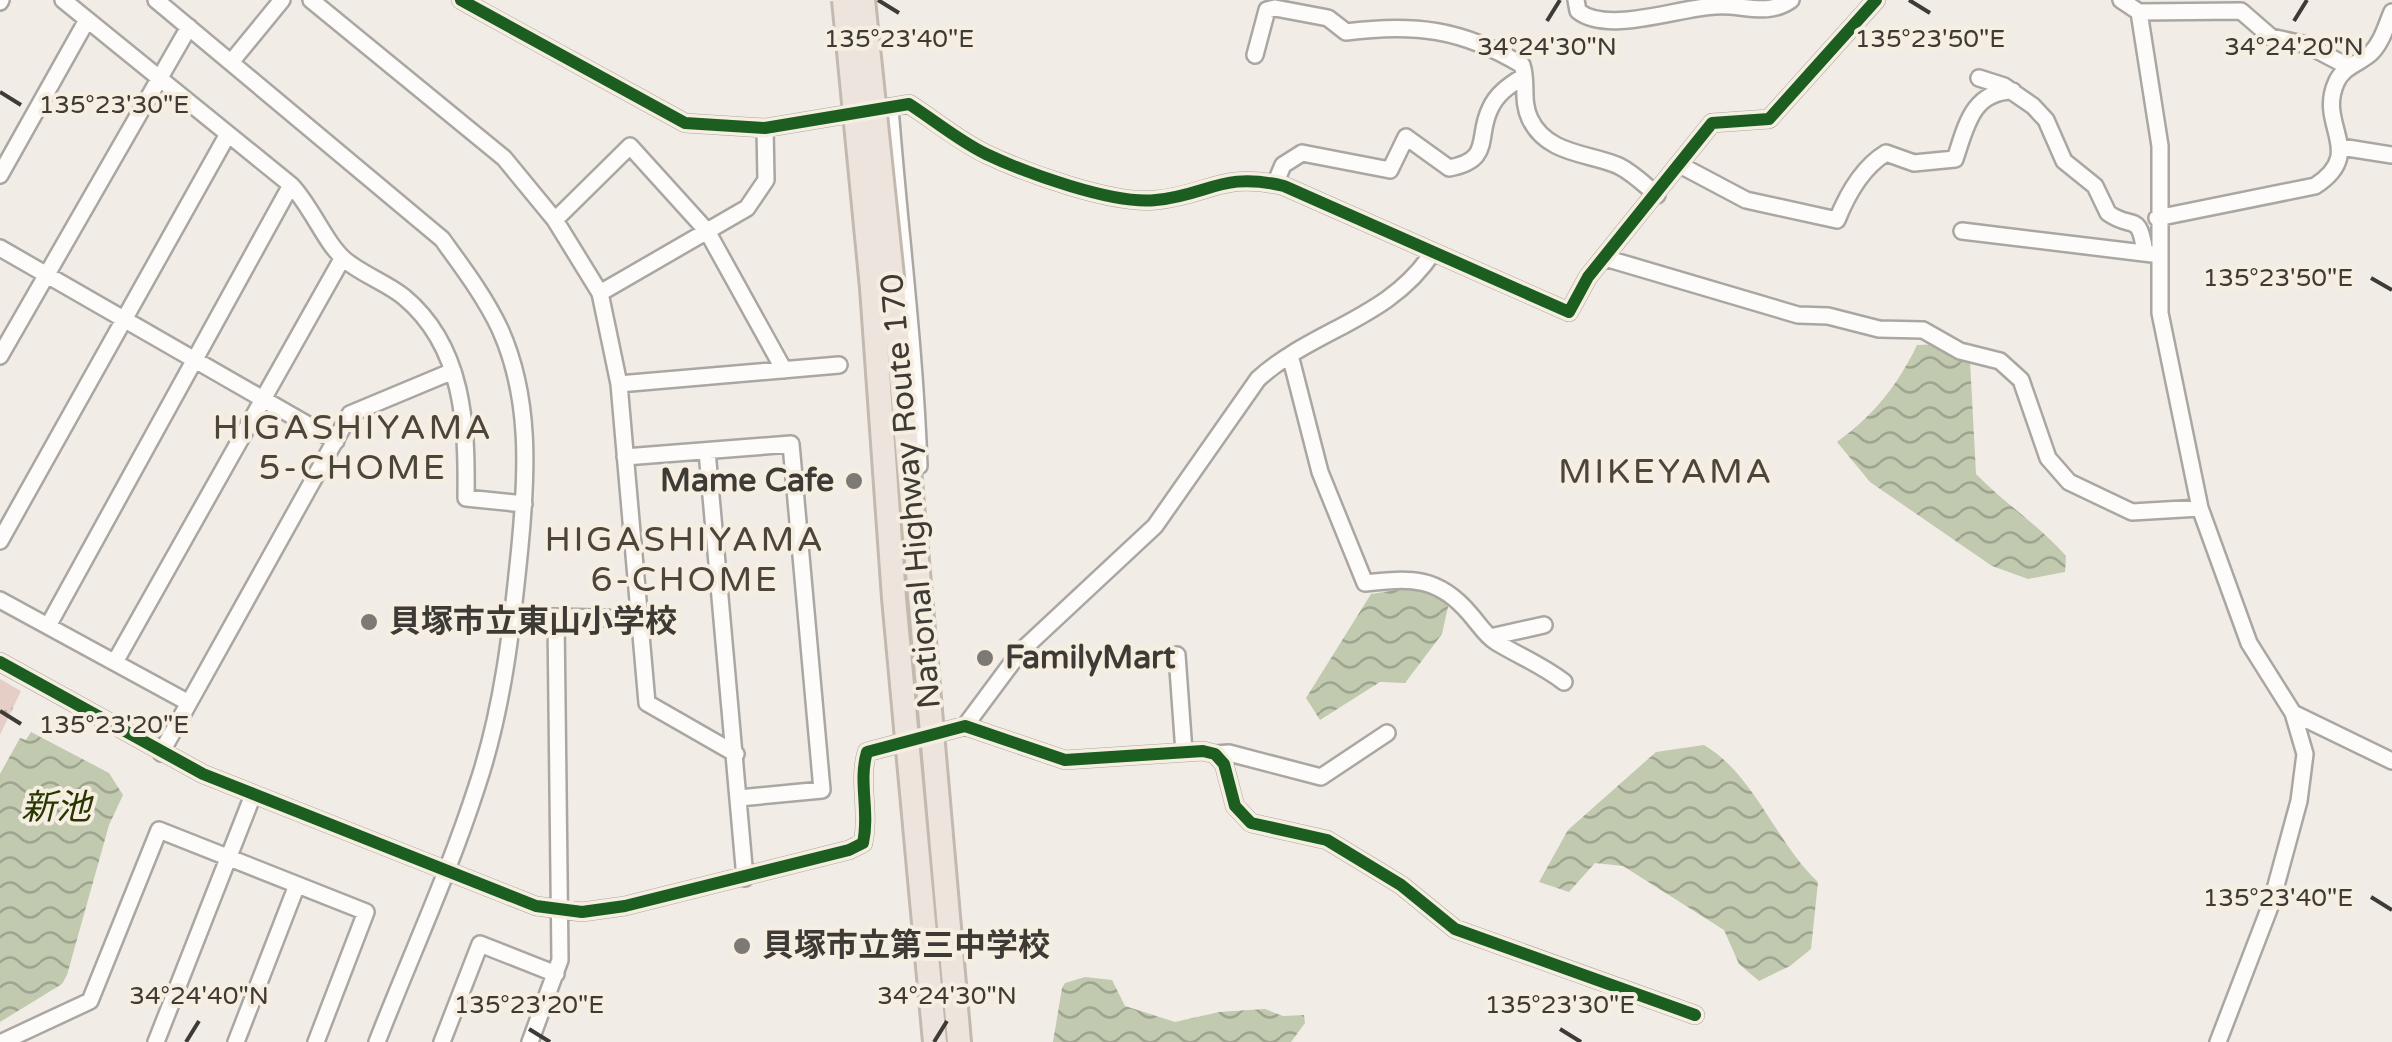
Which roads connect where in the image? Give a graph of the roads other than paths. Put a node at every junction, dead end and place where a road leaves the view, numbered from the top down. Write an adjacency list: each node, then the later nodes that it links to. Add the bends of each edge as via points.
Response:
1 (63, 0): 15 (street)
2 (156, 0): 16 (street)
3 (282, 0): 18 (street)
4 (311, 0): 37 (street, via 504,158)
5 (461, 0): 26 (street, via 685,122)
6 (834, 0): 25 (street)
7 (844, 0): 46 (highway, National Highway Route 170, bridge)
8 (863, 0): 46 (highway, National Highway Route 170, bridge)
9 (1576, 0): 10 (street, via 1586,17 1614,18 1674,16 1716,6 1774,8)
10 (1791, 0)
11 (1876, 0): 30 (street, via 1769,119 1712,123)
12 (2121, 0): 13 (street)
13 (2140, 12): 19 (street, via 2241,11 2271,37 2307,45); 36 (street, via 2160,146)
14 (2392, 12): 19 (street, via 2369,55)
15 (87, 20): 21 (street); 31 (street)
16 (188, 27): 18 (street); 21 (street)
17 (1255, 54): 20 (street, via 1268,10 1292,8 1328,18 1346,32 1414,26 1461,36 1522,64)
18 (232, 61): 60 (street, via 442,240 474,283 500,330 519,391)
19 (2349, 66): 28 (street, via 2332,99)
20 (1524, 76): 32 (street, via 1498,96 1486,118 1483,145 1464,165 1450,168 1406,137 1390,170 1302,153 1283,164); 34 (street, via 1522,99 1545,138 1579,156 1616,164)
21 (159, 78): 27 (street); 45 (street)
22 (1979, 78): 23 (street)
23 (2012, 91): 30 (street, via 1998,91 1976,107 1955,159 1914,163 1886,153 1877,159 1838,220 1746,200); 42 (street, via 2046,120 2064,161 2086,176 2108,214 2136,221)
24 (890, 107): 25 (street); 32 (street, via 909,104 984,153 1134,202 1213,183); 35 (street)
25 (845, 112): 26 (street); 35 (street, via 855,196 866,204)
26 (765, 128): 38 (street, via 769,160 759,196)
27 (228, 134): 33 (street); 48 (street)
28 (2341, 147): 29 (street); 36 (street, via 2332,174 2314,186)
29 (2392, 156)
30 (1680, 164): 34 (street)
31 (0, 174)
32 (1275, 184): 41 (street)
33 (291, 185): 43 (street); 51 (street)
34 (1656, 196): 44 (street)
35 (897, 201): 63 (street, via 916,373 924,539)
36 (2158, 218): 42 (street)
37 (555, 220): 38 (street, via 630,146); 47 (street)
38 (707, 231): 47 (street); 53 (street)
39 (1962, 231): 42 (street)
40 (0, 248): 45 (street)
41 (1433, 252): 44 (street, via 1568,312); 49 (street, via 1366,317)
42 (2152, 254): 61 (street)
43 (342, 258): 54 (street, via 420,312 440,336); 56 (street)
44 (1605, 258): 61 (street, via 1798,315 1923,330 1960,351 2000,362 2020,380 2048,458 2068,482 2132,512)
45 (46, 273): 48 (street); 50 (street)
46 (882, 287): 63 (highway, National Highway Route 170); 80 (highway, National Highway Route 170)
47 (600, 293): 55 (street)
48 (124, 318): 51 (street); 62 (street)
49 (1290, 355): 70 (street, via 1320,472 1365,583 1432,581 1454,594); 77 (street, via 1258,380 1155,526 1020,652)
50 (0, 356)
51 (192, 358): 56 (street); 69 (street)
52 (840, 366): 53 (street)
53 (784, 370): 55 (street)
54 (453, 371): 57 (street, via 350,414); 60 (street, via 464,427 466,498)
55 (620, 384): 59 (street)
56 (263, 399): 57 (street); 73 (street)
57 (336, 441): 75 (street)
58 (707, 451): 59 (street); 83 (street); 87 (street, via 791,444 822,790)
59 (625, 457): 67 (street)
60 (524, 504): 65 (street)
61 (2200, 508): 76 (street, via 2249,644)
62 (0, 540)
63 (917, 566): 79 (highway, National Highway Route 170)
64 (0, 600): 69 (street)
65 (513, 616): 66 (street); 89 (street, via 478,786)
66 (556, 618): 67 (street); 92 (street)
67 (639, 619): 83 (street, via 648,703)
68 (1544, 625): 70 (street)
69 (48, 626): 73 (street)
70 (1490, 638): 74 (street)
71 (1177, 655): 81 (street)
72 (0, 662): 82 (street)
73 (115, 662): 75 (street)
74 (1564, 682)
75 (189, 703): 82 (street)
76 (2294, 713): 85 (street); 104 (street, via 2304,754 2299,801 2271,904)
77 (966, 726): 79 (street); 81 (street, via 1065,760)
78 (1387, 733): 84 (street, via 1322,777)
79 (934, 735): 80 (street); 103 (highway, National Highway Route 170)
80 (906, 740): 90 (street, via 867,752 863,843); 102 (highway, National Highway Route 170)
81 (1184, 752): 84 (street)
82 (160, 753): 86 (street)
83 (736, 754): 87 (street)
84 (1215, 754): 94 (street, via 1224,764 1234,806 1252,823 1328,840 1401,885 1455,929)
85 (2392, 762)
86 (253, 795): 88 (street); 89 (street)
87 (739, 798): 90 (street)
88 (228, 858): 91 (street); 95 (street, via 159,830 90,1001); 96 (street)
89 (445, 870): 92 (street); 99 (street)
90 (745, 878): 92 (street, via 625,906)
91 (297, 885): 97 (street); 98 (street, via 366,912)
92 (559, 911): 93 (street)
93 (556, 974): 100 (street, via 480,944); 101 (street)
94 (1695, 1015)
95 (2, 1042)
96 (156, 1042)
97 (236, 1042)
98 (316, 1042)
99 (377, 1042)
100 (442, 1042)
101 (530, 1042)
102 (935, 1042)
103 (959, 1042)
104 (2218, 1042)

